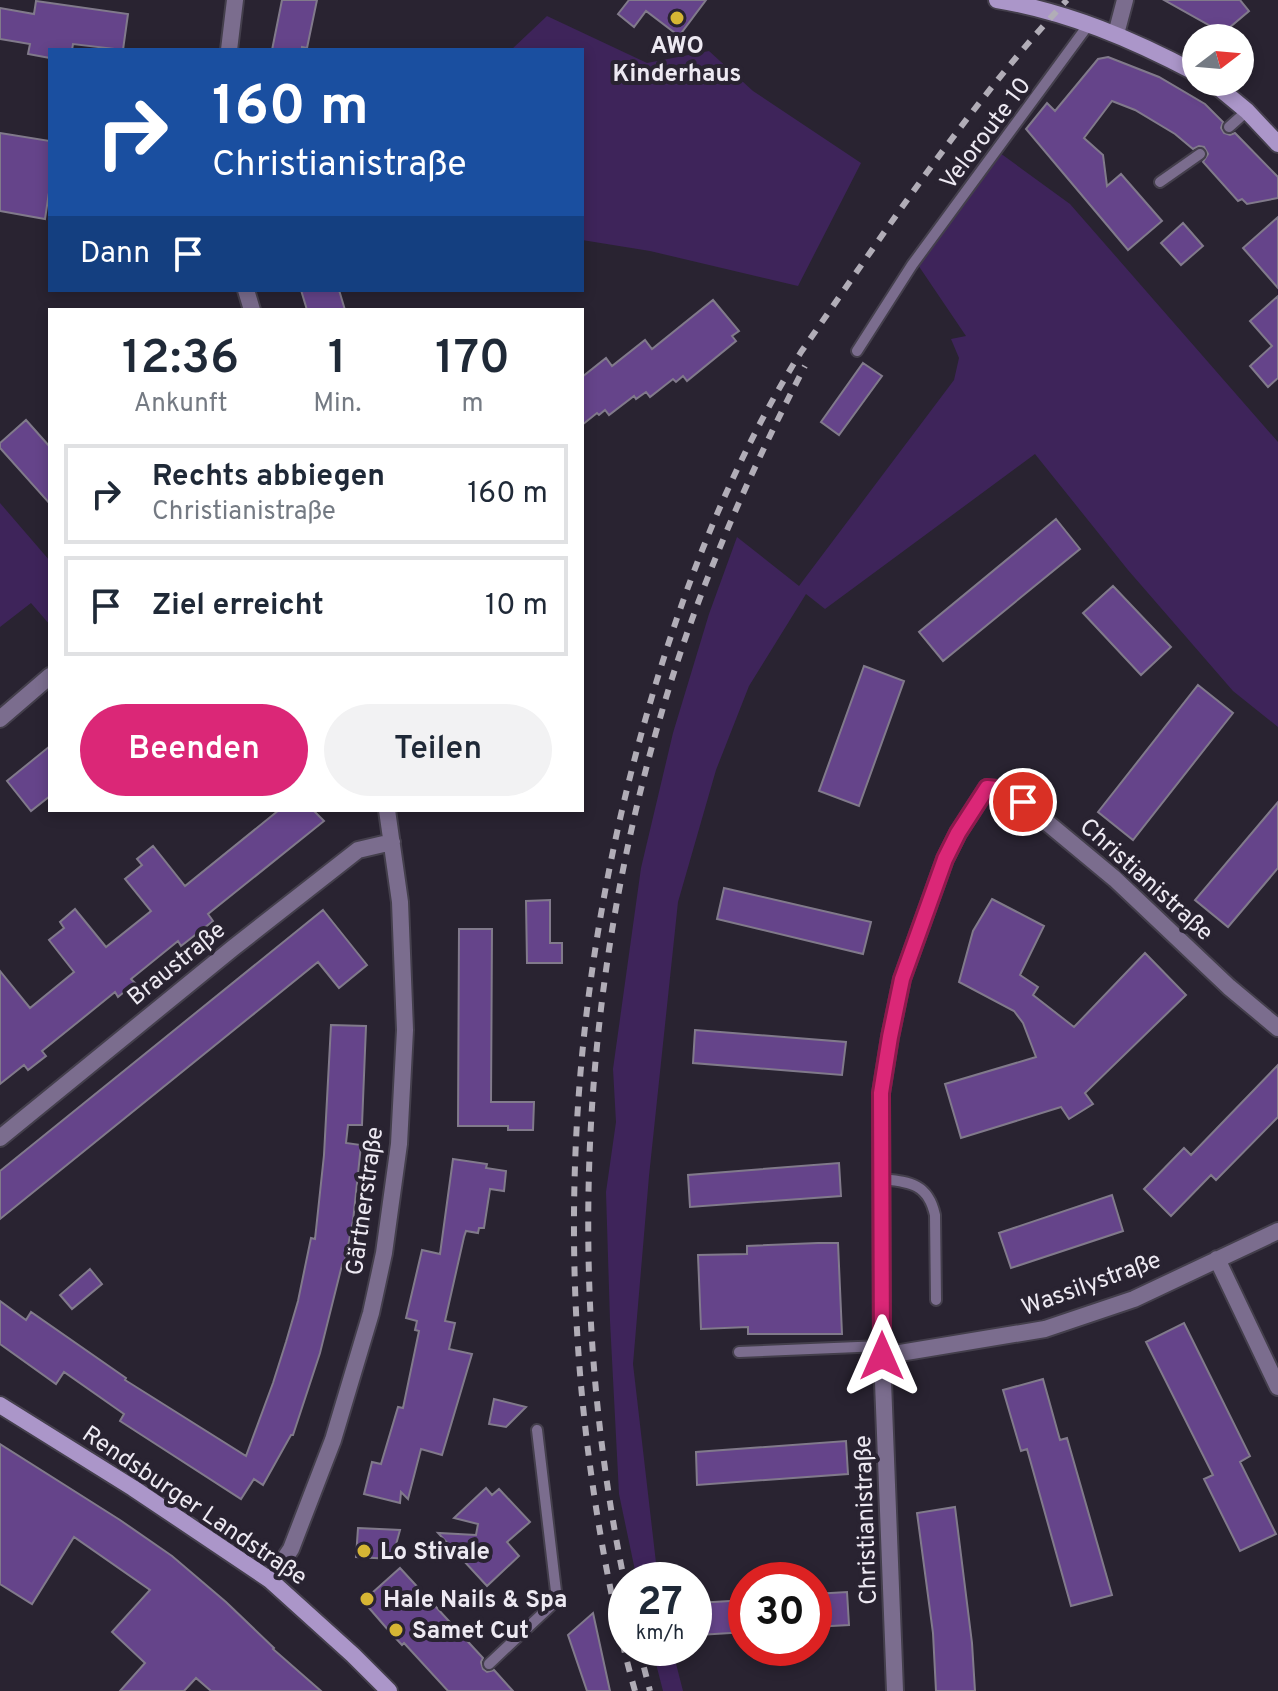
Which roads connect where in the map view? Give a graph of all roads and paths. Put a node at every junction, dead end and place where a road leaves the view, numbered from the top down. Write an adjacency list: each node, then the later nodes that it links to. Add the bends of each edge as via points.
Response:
1 (235, 0): 6 (street)
2 (997, 0): 4 (street)
3 (1125, 0): 5 (street)
4 (1089, 24): 5 (street); 14 (lane, Veloroute 10, via 912,265)
5 (1116, 34): 7 (street)
6 (229, 48)
7 (1182, 66)
8 (1230, 96): 9 (street)
9 (1247, 111): 10 (lane); 11 (street)
10 (1229, 127)
11 (1278, 144)
12 (1200, 154): 13 (lane)
13 (1160, 182)
14 (857, 351)
15 (48, 678): 16 (street)
16 (0, 719)
17 (387, 812): 18 (street, Gärtnerstraße)
18 (392, 842): 20 (street, Braustraße, via 358,850); 30 (street, Gärtnerstraße, via 405,1030 399,1144 384,1253 333,1440 291,1549)
19 (1278, 1028): 21 (street, Christianistraße, via 1038,815 1006,790 987,788 945,859 902,979 881,1093)
20 (0, 1138)
21 (882, 1179): 24 (lane, via 908,1182 932,1201); 25 (street, Christianistraße)
22 (1278, 1231): 23 (street, Wassilystraße)
23 (1217, 1259): 25 (street, Wassilystraße, via 1134,1299 1045,1329); 27 (street)
24 (936, 1300)
25 (882, 1351): 26 (lane); 33 (street, Christianistraße)
26 (739, 1352)
27 (1278, 1387)
28 (0, 1405): 30 (street, Rendsburger Landstraße)
29 (537, 1430): 31 (lane, via 557,1600)
30 (270, 1580): 32 (street, Rendsburger Landstraße)
31 (489, 1664)
32 (389, 1691)
33 (895, 1691)

